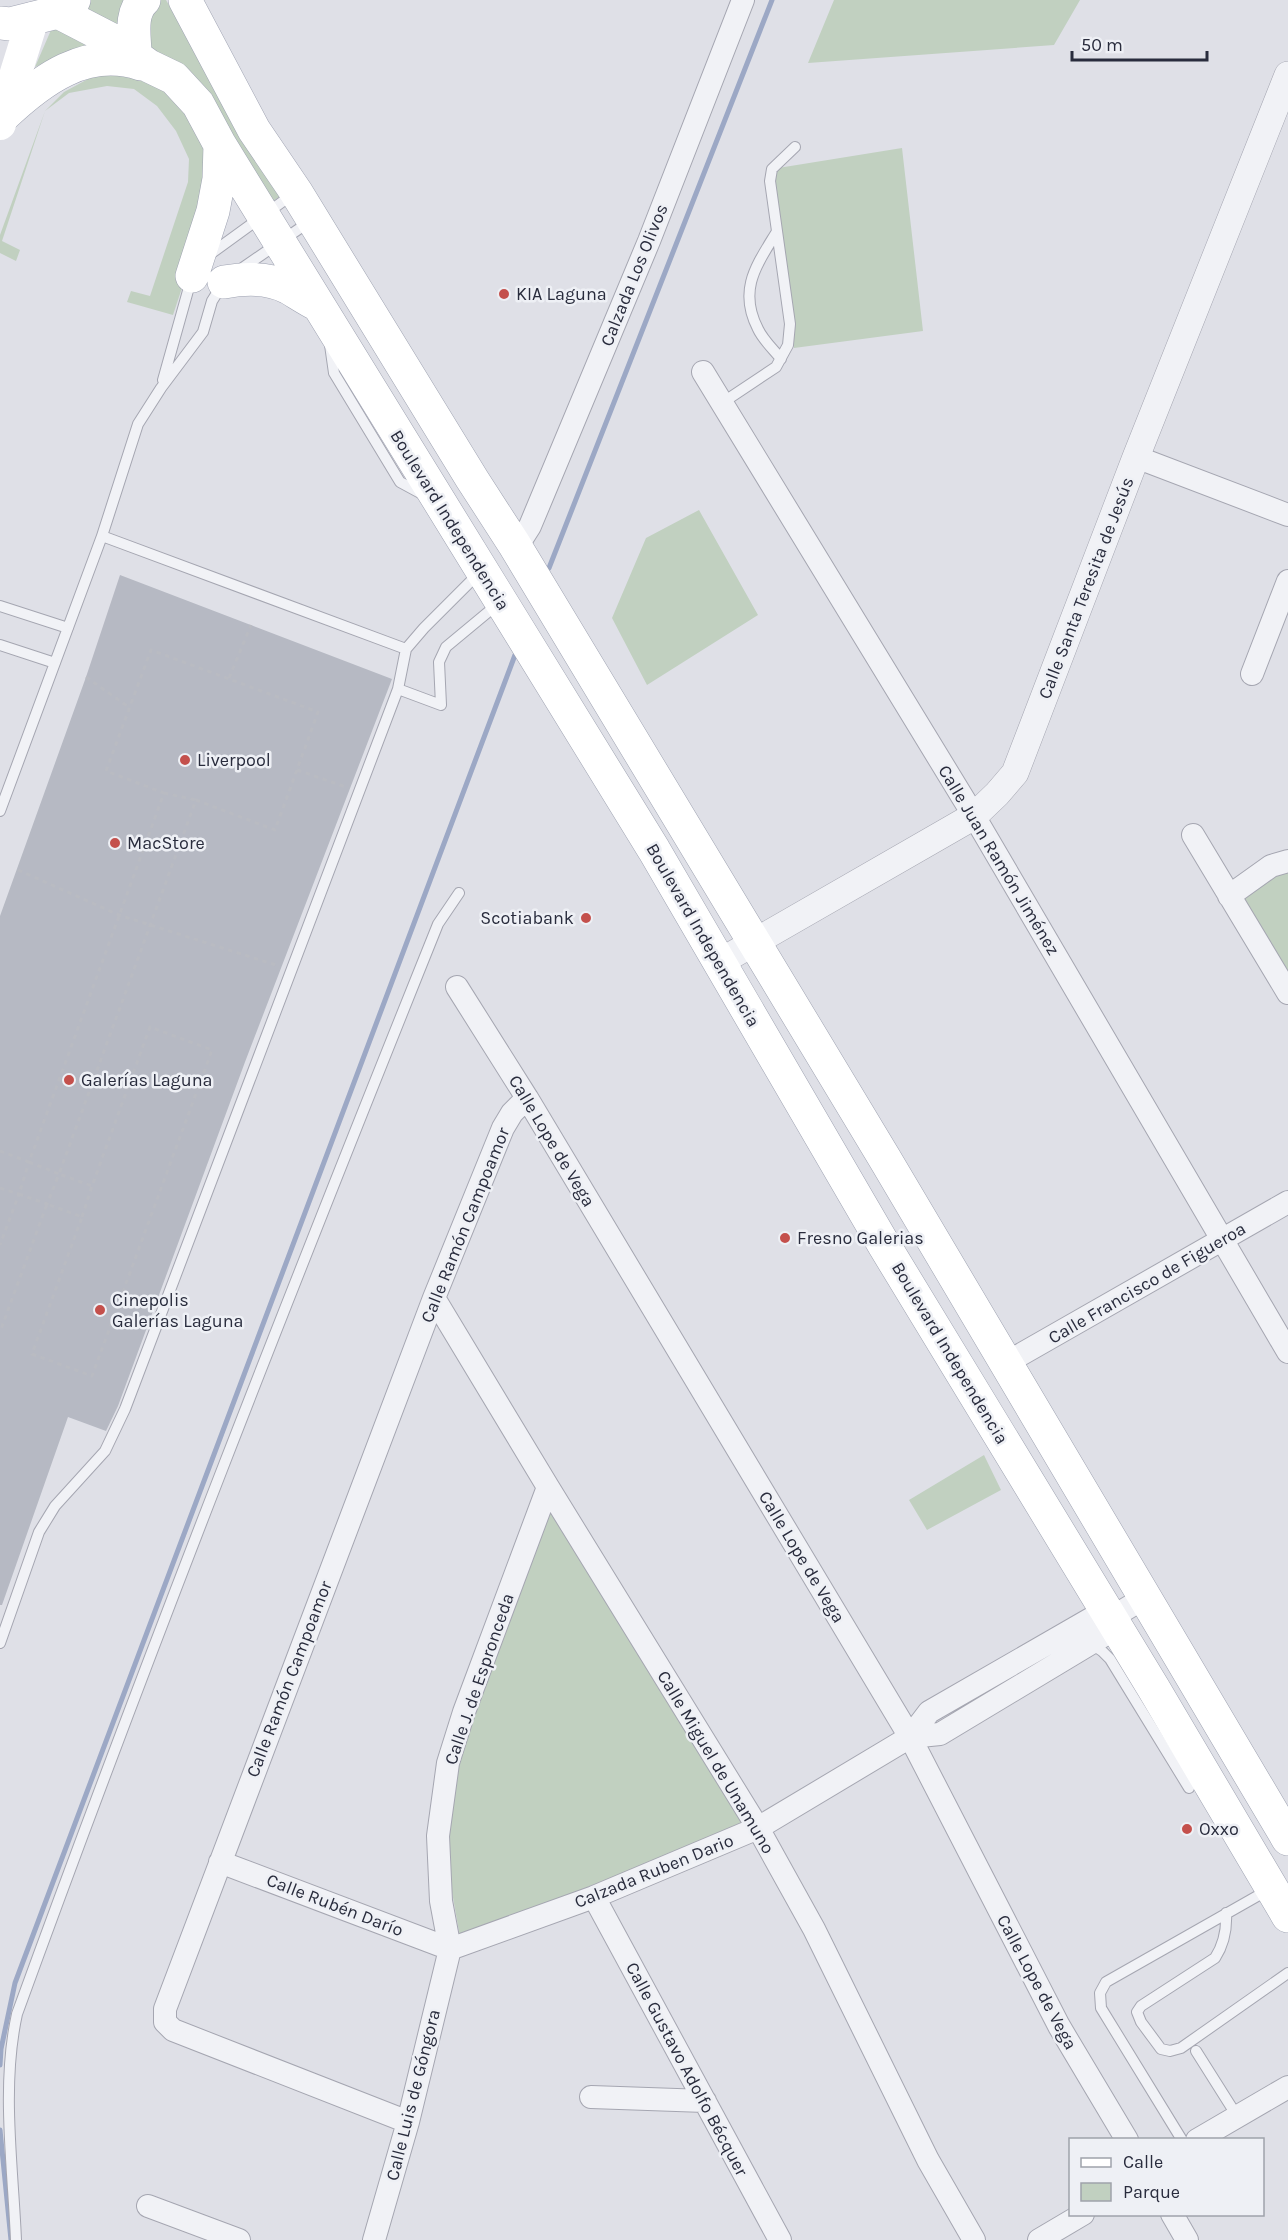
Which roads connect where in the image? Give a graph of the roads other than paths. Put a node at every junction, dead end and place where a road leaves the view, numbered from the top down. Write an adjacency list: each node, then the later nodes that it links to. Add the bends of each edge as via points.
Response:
1 (144, 0): 6 (main road, via 135,13)
2 (185, 0): 12 (main road, via 254,130)
3 (743, 0): 26 (street, Calzada Los Olivos, via 649,241 530,526)
4 (55, 10): 5 (main road, via 10,24); 6 (main road, Boulevard Independencia, via 116,42); 9 (main road)
5 (0, 23)
6 (142, 61): 9 (main road, via 109,58 64,69 27,94); 10 (main road, Boulevard Independencia, via 174,78 198,104)
7 (1288, 75): 8 (street, Calle Santa Teresita de Jesús)
8 (1280, 118): 23 (street, Calle Santa Teresita de Jesús)
9 (1, 120)
10 (220, 145): 14 (main road, Boulevard Independencia); 16 (main road, via 213,211)
11 (795, 147): 15 (lane, via 770,174)
12 (296, 192): 13 (main road); 14 (lane)
13 (313, 219): 14 (lane); 26 (main road)
14 (271, 229): 16 (lane, via 207,257); 17 (lane); 18 (main road, Boulevard Independencia)
15 (776, 233): 19 (lane, via 790,324); 19 (lane, via 748,289 758,331)
16 (192, 276): 21 (lane)
17 (224, 282): 18 (main road, via 263,279 287,286); 21 (lane, via 212,301 203,332)
18 (323, 313): 27 (main road, Boulevard Independencia)
19 (782, 359): 22 (lane, via 768,373)
20 (703, 372): 22 (street, Calle Juan Ramón Jiménez)
21 (161, 388): 25 (lane, via 138,424)
22 (722, 403): 40 (street, Calle Juan Ramón Jiménez)
23 (1136, 457): 24 (street); 40 (street, Calle Santa Teresita de Jesús, via 1015,773)
24 (1288, 515)
25 (102, 536): 31 (lane); 34 (lane)
26 (514, 544): 38 (main road)
27 (482, 571): 29 (main road, Boulevard Independencia); 34 (lane)
28 (1288, 581): 36 (street)
29 (500, 602): 32 (main road, Boulevard Independencia); 37 (lane, via 446,647 439,662 441,705)
30 (0, 606): 31 (lane)
31 (68, 628): 35 (lane)
32 (519, 629): 38 (main road, via 511,606 517,591 525,590 532,592); 46 (main road, Boulevard Independencia)
33 (0, 645): 35 (lane)
34 (406, 650): 37 (lane)
35 (55, 663): 39 (lane)
36 (1252, 674)
37 (398, 689): 61 (lane, via 125,1409 105,1451 55,1506 39,1532)
38 (610, 703): 45 (main road)
39 (0, 811)
40 (974, 816): 45 (street, Calle Santa Teresita de Jesús); 51 (street, Calle Juan Ramón Jiménez)
41 (1193, 835): 44 (street)
42 (1288, 861): 44 (street, via 1271,866)
43 (459, 893): 86 (lane, via 438,924 298,1274 18,2014 8,2070)
44 (1230, 896): 48 (street)
45 (755, 942): 46 (street, Calle Santa Teresita de Jesús); 55 (main road)
46 (720, 963): 52 (main road, Boulevard Independencia)
47 (457, 987): 49 (street, Calle Lope de Vega)
48 (1288, 993)
49 (527, 1098): 53 (street, Calle Ramón Campoamor, via 503,1128); 64 (street, Calle Lope de Vega)
50 (1288, 1202): 51 (street, Calle Francisco de Figueroa)
51 (1223, 1240): 54 (street, Calle Juan Ramón Jiménez); 55 (street, Calle Francisco de Figueroa)
52 (884, 1245): 55 (main road, via 911,1269 981,1360); 56 (main road, Boulevard Independencia)
53 (434, 1298): 58 (street, Calle Miguel de Unamuno); 68 (street, Calle Ramón Campoamor)
54 (1288, 1352)
55 (1006, 1363): 57 (main road)
56 (977, 1397): 57 (main road, via 1005,1403 1050,1468); 60 (main road, Boulevard Independencia)
57 (1073, 1476): 59 (main road)
58 (548, 1487): 66 (street, Calle Miguel de Unamuno); 72 (street, Calle J. de Espronceda, via 448,1763 438,1836 441,1901)
59 (1144, 1598): 60 (street, Calzada Ruben Dario); 67 (main road)
60 (1111, 1618): 62 (street, Calzada Ruben Dario, via 1103,1636); 63 (street, Calzada Ruben Dario, via 1094,1617); 70 (main road, Boulevard Independencia)
61 (0, 1643)
62 (1090, 1643): 63 (street, Calzada Ruben Dario); 65 (lane, via 1110,1659)
63 (1030, 1667): 64 (street, Calzada Ruben Dario, via 928,1712)
64 (910, 1737): 66 (street, Calzada Ruben Dario); 80 (street, Calle Lope de Vega, via 1059,2026)
65 (1189, 1788)
66 (758, 1828): 69 (street, Calzada Ruben Dario); 90 (street, Calle Miguel de Unamuno, via 814,1929 927,2160)
67 (1288, 1839)
68 (220, 1862): 72 (street, Calle Rubén Darío); 79 (street, Calle Ramón Campoamor, via 165,2009 165,2022 173,2030)
69 (594, 1897): 72 (street, Calzada Ruben Dario); 77 (street, Calle Gustavo Adolfo Bécquer)
70 (1282, 1904): 71 (lane)
71 (1226, 1914): 73 (lane, via 1227,1928 1215,1958 1137,2012 1161,2049 1181,2048); 81 (lane, via 1106,1982 1100,1993 1101,2008)
72 (450, 1949): 79 (street, Calle Luis de Góngora)
73 (1288, 1973)
74 (1196, 2050): 78 (lane)
75 (1288, 2087): 78 (street)
76 (591, 2097): 77 (street)
77 (705, 2101): 89 (street, Calle Gustavo Adolfo Bécquer)
78 (1238, 2116): 82 (street)
79 (408, 2122): 88 (street, Calle Luis de Góngora)
80 (1126, 2138)
81 (1181, 2138)
82 (1199, 2138)
83 (148, 2206): 87 (street)
84 (1080, 2216): 91 (street)
85 (1173, 2216): 92 (street)
86 (16, 2240)
87 (239, 2240)
88 (374, 2240)
89 (780, 2240)
90 (974, 2240)
91 (1039, 2240)
92 (1187, 2240)

